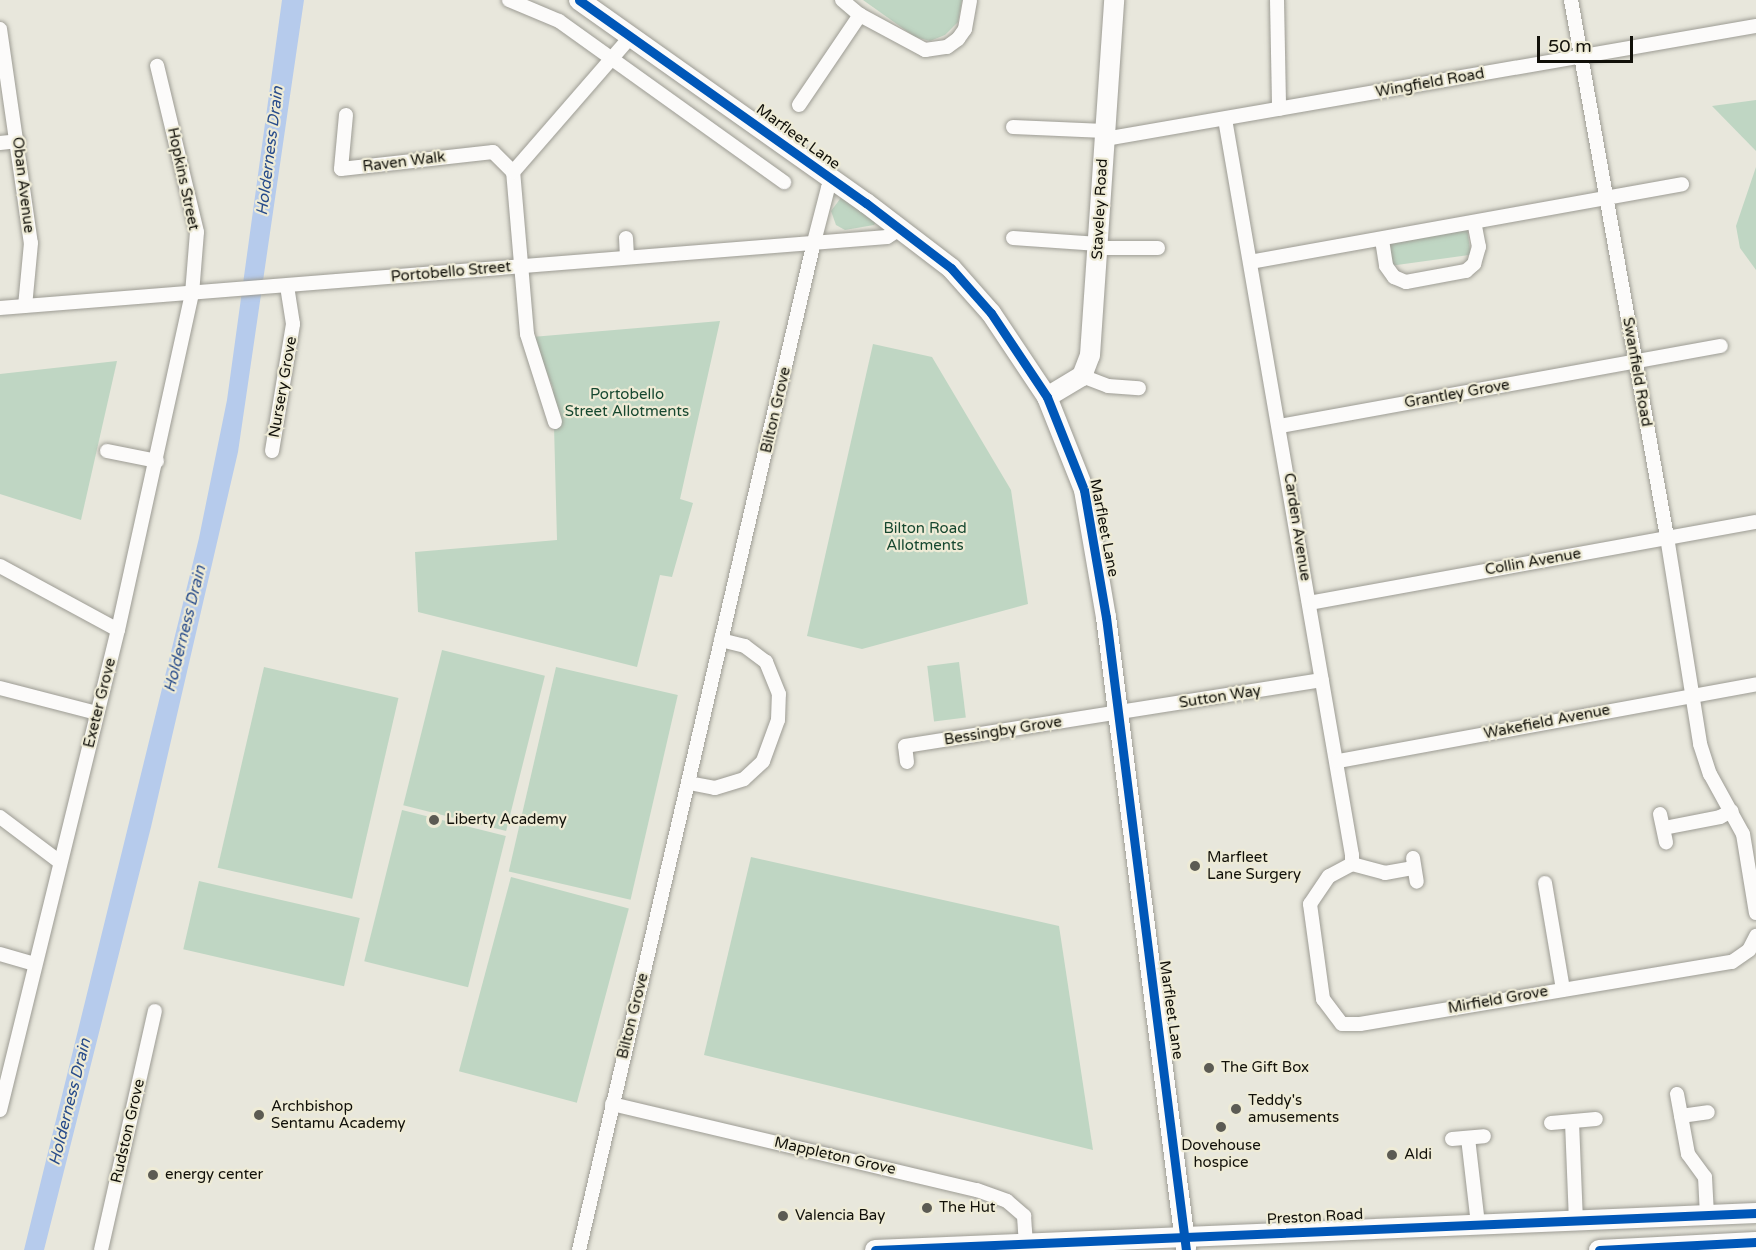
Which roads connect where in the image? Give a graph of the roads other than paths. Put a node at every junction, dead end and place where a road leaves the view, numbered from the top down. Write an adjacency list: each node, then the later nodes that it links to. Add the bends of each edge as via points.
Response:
1 (508, 0): 13 (street, via 559,21)
2 (579, 0): 11 (street, Marfleet Lane)
3 (842, 0): 8 (street)
4 (970, 0): 8 (street, via 965,29 947,47 925,50)
5 (1114, 0): 20 (street, Staveley Road)
6 (1277, 0): 16 (street)
7 (1571, 0): 12 (street, Swanfield Road)
8 (860, 15): 15 (street)
9 (1756, 26): 12 (street, Wingfield Road)
10 (0, 29): 21 (street, Oban Avenue)
11 (632, 35): 13 (street); 25 (street, Marfleet Lane)
12 (1582, 57): 16 (street, Wingfield Road); 27 (street, Swanfield Road)
13 (614, 58): 23 (street); 24 (street)
14 (157, 66): 40 (street, Hopkins Street, via 197,232)
15 (799, 105)
16 (1279, 109): 18 (street, Wingfield Road)
17 (346, 114): 23 (street, Raven Walk, via 341,169 493,152)
18 (1225, 119): 20 (street, Wingfield Road); 37 (street, Carden Avenue)
19 (1012, 127): 20 (street, Wingfield Road)
20 (1105, 135): 34 (street, Staveley Road)
21 (18, 141): 22 (street); 41 (street, Oban Avenue, via 31,243)
22 (0, 143)
23 (513, 172): 38 (street)
24 (784, 182)
25 (834, 182): 29 (street, Marfleet Lane); 33 (street, Bilton Grove, via 828,188)
26 (1682, 184): 27 (street)
27 (1605, 195): 28 (street); 44 (street, Swanfield Road)
28 (1474, 222): 32 (street); 32 (street, via 1479,247 1474,264 1466,271 1406,282 1394,277 1386,266)
29 (900, 229): 33 (street, Portobello Street, via 887,237); 47 (street, Marfleet Lane, via 951,268 991,313)
30 (626, 238): 36 (street)
31 (1013, 238): 34 (street)
32 (1382, 240): 37 (street)
33 (814, 242): 36 (street, Portobello Street); 58 (street, Bilton Grove)
34 (1099, 246): 35 (street); 45 (street, Staveley Road, via 1090,355)
35 (1158, 248)
36 (627, 256): 38 (street, Portobello Street)
37 (1250, 262): 49 (street, Carden Avenue)
38 (521, 266): 39 (street, Portobello Street); 48 (street, via 528,334)
39 (287, 286): 40 (street, Portobello Street); 51 (street, Nursery Grove, via 293,324)
40 (192, 294): 41 (street, Portobello Street); 52 (street, Exeter Grove)
41 (25, 306): 42 (street, Portobello Street)
42 (0, 308)
43 (1721, 346): 44 (street, Grantley Grove)
44 (1635, 361): 49 (street, Grantley Grove); 54 (street, Swanfield Road)
45 (1082, 376): 46 (street, via 1108,386); 47 (street)
46 (1139, 388)
47 (1047, 397): 64 (street, Marfleet Lane, via 1084,490)
48 (555, 422)
49 (1280, 426): 56 (street, Carden Avenue)
50 (107, 451): 52 (street)
51 (272, 451)
52 (157, 461): 57 (street, Exeter Grove)
53 (1756, 522): 54 (street, Collin Avenue)
54 (1667, 537): 56 (street, Collin Avenue); 62 (street, Swanfield Road)
55 (0, 566): 57 (street)
56 (1309, 603): 59 (street, Carden Avenue)
57 (118, 630): 63 (street, Exeter Grove)
58 (722, 640): 67 (street, Bilton Grove); 67 (street, via 745,646 766,662 778,688 778,720 763,761 744,779 715,788)
59 (1322, 680): 64 (street, Sutton Way); 65 (street, Carden Avenue)
60 (1756, 684): 62 (street, Wakefield Avenue)
61 (1, 690): 63 (street)
62 (1694, 694): 65 (street, Wakefield Avenue); 68 (street, Swanfield Road, via 1700,744 1710,774)
63 (97, 713): 71 (street, Exeter Grove)
64 (1117, 713): 66 (street, Bessingby Grove, via 905,746); 98 (street, Marfleet Lane)
65 (1338, 761): 72 (street, Carden Avenue)
66 (907, 762)
67 (689, 783): 82 (street, Bilton Grove)
68 (1732, 811): 70 (street, via 1720,818 1662,821); 75 (street, via 1743,834)
69 (0, 817): 71 (street)
70 (1666, 843)
71 (60, 862): 78 (street, Exeter Grove)
72 (1352, 864): 73 (street, via 1385,873); 79 (street, Mirfield Grove, via 1329,876 1315,892 1309,917 1323,999 1342,1024)
73 (1415, 869)
74 (1545, 883): 79 (street)
75 (1756, 913)
76 (1756, 936): 79 (street, Mirfield Grove, via 1749,950 1732,962)
77 (0, 954): 78 (street)
78 (35, 964): 83 (street, Exeter Grove)
79 (1563, 989)
80 (155, 1011): 100 (street, Rudston Grove)
81 (1677, 1094): 85 (street)
82 (612, 1104): 97 (street, Mappleton Grove, via 977,1190 1007,1201 1024,1216); 101 (street, Bilton Grove)
83 (0, 1110)
84 (1708, 1112): 85 (street)
85 (1681, 1116): 93 (street, via 1688,1154 1704,1178)
86 (1596, 1119): 87 (street)
87 (1572, 1122): 88 (street); 94 (street)
88 (1551, 1123)
89 (1484, 1136): 90 (street)
90 (1468, 1138): 91 (street); 95 (street)
91 (1452, 1139)
92 (1756, 1213): 93 (street, Preston Road)
93 (1707, 1216): 94 (street, Preston Road)
94 (1576, 1220): 95 (street, Preston Road)
95 (1478, 1224): 98 (street, Preston Road)
96 (1756, 1242): 99 (street)
97 (1026, 1244): 98 (street, Preston Road); 102 (street, Preston Road)
98 (1185, 1245)
99 (1647, 1249): 103 (street)
100 (101, 1250)
101 (579, 1250)
102 (875, 1250)
103 (1599, 1250)

